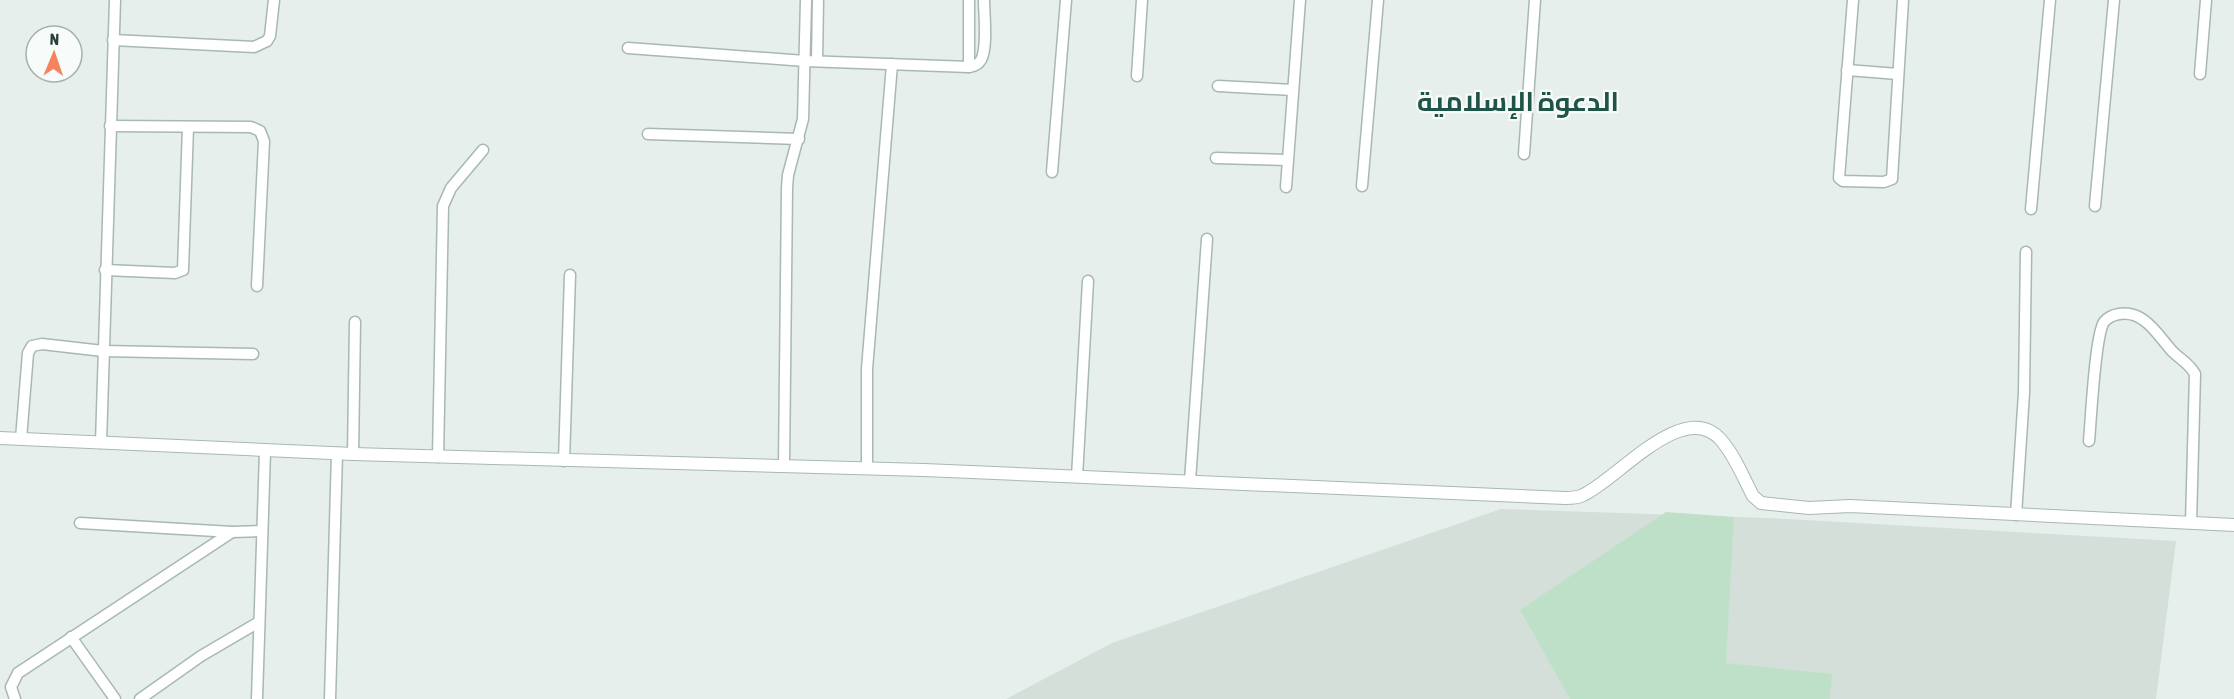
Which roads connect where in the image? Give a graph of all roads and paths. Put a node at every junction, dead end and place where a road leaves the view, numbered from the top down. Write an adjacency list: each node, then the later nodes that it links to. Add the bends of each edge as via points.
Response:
1 (115, 0): 17 (street)
2 (274, 0): 17 (street, via 270,36 254,46)
3 (806, 0): 19 (street)
4 (818, 0): 20 (street)
5 (969, 0): 22 (street)
6 (984, 0): 22 (street, via 982,59)
7 (1066, 0): 37 (street)
8 (1142, 0): 26 (street)
9 (1300, 0): 28 (street)
10 (1378, 0): 38 (street)
11 (1535, 0): 34 (street)
12 (1852, 0): 23 (street)
13 (1903, 0): 24 (street)
14 (2050, 0): 41 (street)
15 (2114, 0): 40 (street)
16 (2206, 0): 25 (street)
17 (113, 40): 29 (street)
18 (628, 48): 19 (street)
19 (805, 61): 20 (street); 32 (street)
20 (817, 62): 21 (street)
21 (892, 64): 22 (street); 61 (street, via 867,369)
22 (969, 67)
23 (1847, 70): 24 (street); 24 (street, via 1839,177 1850,182 1888,182 1892,178)
24 (1898, 74)
25 (2200, 74)
26 (1137, 76)
27 (1218, 86): 28 (street)
28 (1293, 90): 36 (street)
29 (110, 126): 30 (street); 44 (street)
30 (188, 127): 44 (street, via 183,270); 47 (street, via 251,128 262,134)
31 (648, 134): 32 (street)
32 (799, 139): 60 (street, via 787,188)
33 (483, 150): 58 (street, via 451,188 443,206)
34 (1524, 154)
35 (1216, 158): 36 (street)
36 (1287, 160): 39 (street)
37 (1052, 172)
38 (1362, 186)
39 (1286, 187)
40 (2095, 206)
41 (2031, 209)
42 (1207, 239): 63 (street)
43 (2026, 252): 64 (street, via 2024,393)
44 (105, 270): 49 (street)
45 (570, 275): 59 (street)
46 (1088, 281): 62 (street)
47 (257, 286)
48 (355, 322): 57 (street)
49 (103, 351): 50 (street); 52 (street, via 42,344 29,348); 54 (street)
50 (253, 354)
51 (0, 438): 52 (street)
52 (21, 439): 54 (street)
53 (2089, 441): 66 (street, via 2097,353 2104,323 2112,315 2136,316 2153,327 2195,374)
54 (101, 443): 55 (street)
55 (265, 451): 56 (street); 68 (street)
56 (337, 453): 57 (street); 76 (street)
57 (352, 454): 58 (street)
58 (438, 457): 59 (street)
59 (564, 461): 60 (street)
60 (784, 466): 61 (street)
61 (867, 468): 62 (street)
62 (1077, 477): 63 (street)
63 (1190, 481): 64 (street, via 1581,497 1671,434 1702,428 1720,439 1759,503)
64 (2016, 515): 66 (street)
65 (80, 523): 69 (street)
66 (2191, 523): 67 (street)
67 (2234, 525)
68 (262, 531): 69 (street); 70 (street)
69 (232, 532): 71 (street)
70 (259, 622): 74 (street); 75 (street)
71 (71, 637): 72 (street, via 18,674 11,687); 73 (street)
72 (15, 699)
73 (115, 699)
74 (140, 699)
75 (257, 699)
76 (330, 699)

